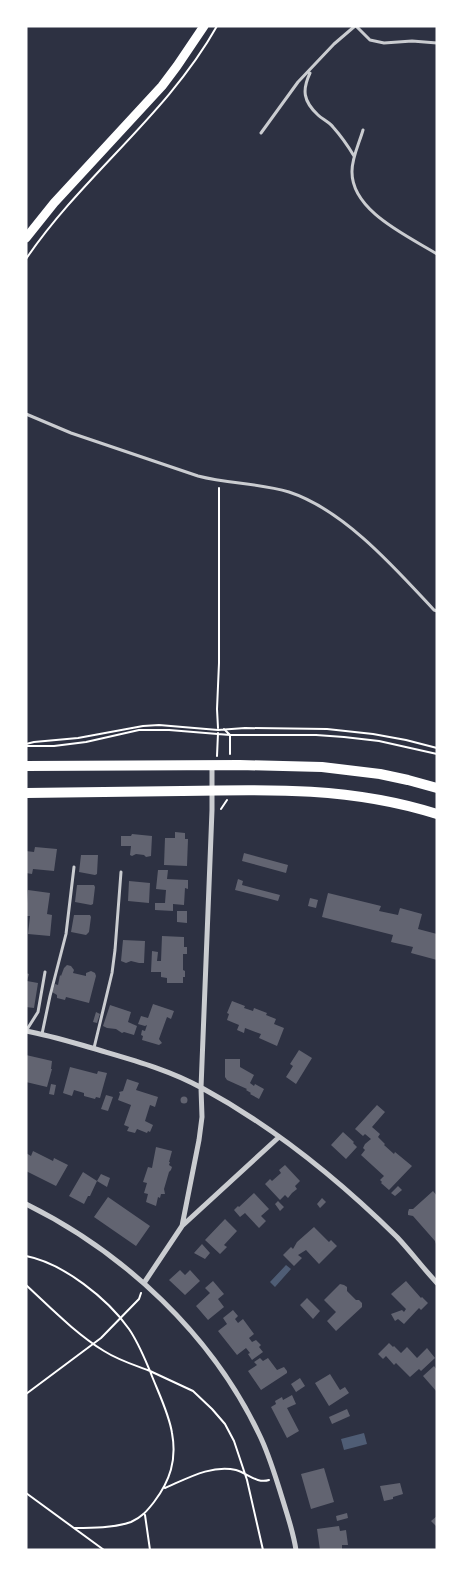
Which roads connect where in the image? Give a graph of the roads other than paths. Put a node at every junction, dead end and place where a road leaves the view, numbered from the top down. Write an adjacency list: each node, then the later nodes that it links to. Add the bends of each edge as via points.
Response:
1 (204, 26): 8 (main road, via 162,86)
2 (355, 26): 3 (lane, via 370,40 384,43); 4 (lane)
3 (437, 42)
4 (311, 70): 6 (lane, via 298,82); 7 (lane, via 304,93 308,104 332,125)
5 (364, 130): 7 (lane)
6 (262, 133)
7 (354, 156): 9 (lane, via 353,186 367,206 379,218)
8 (26, 238)
9 (437, 254)
10 (26, 414): 11 (lane, via 191,474 275,489 310,500 355,532)
11 (437, 611)
12 (29, 765): 13 (main road)
13 (212, 765): 14 (main road, via 330,767 380,774); 15 (street)
14 (437, 788)
15 (212, 790): 16 (main road); 17 (main road, via 350,794); 24 (street)
16 (26, 793)
17 (437, 814)
18 (74, 867): 22 (lane, via 66,934)
19 (121, 872): 23 (lane, via 112,973)
20 (46, 972): 21 (lane, via 39,1006)
21 (26, 1031): 22 (street)
22 (42, 1035): 23 (street)
23 (94, 1048): 24 (street, via 167,1072)
24 (201, 1088): 25 (street); 27 (street, via 200,1140)
25 (279, 1137): 27 (street); 29 (street, via 380,1221)
26 (26, 1204): 28 (street, via 67,1226)
27 (182, 1226): 28 (street)
28 (144, 1283): 30 (street, via 190,1329 247,1410 276,1478)
29 (437, 1283)
30 (296, 1550)

